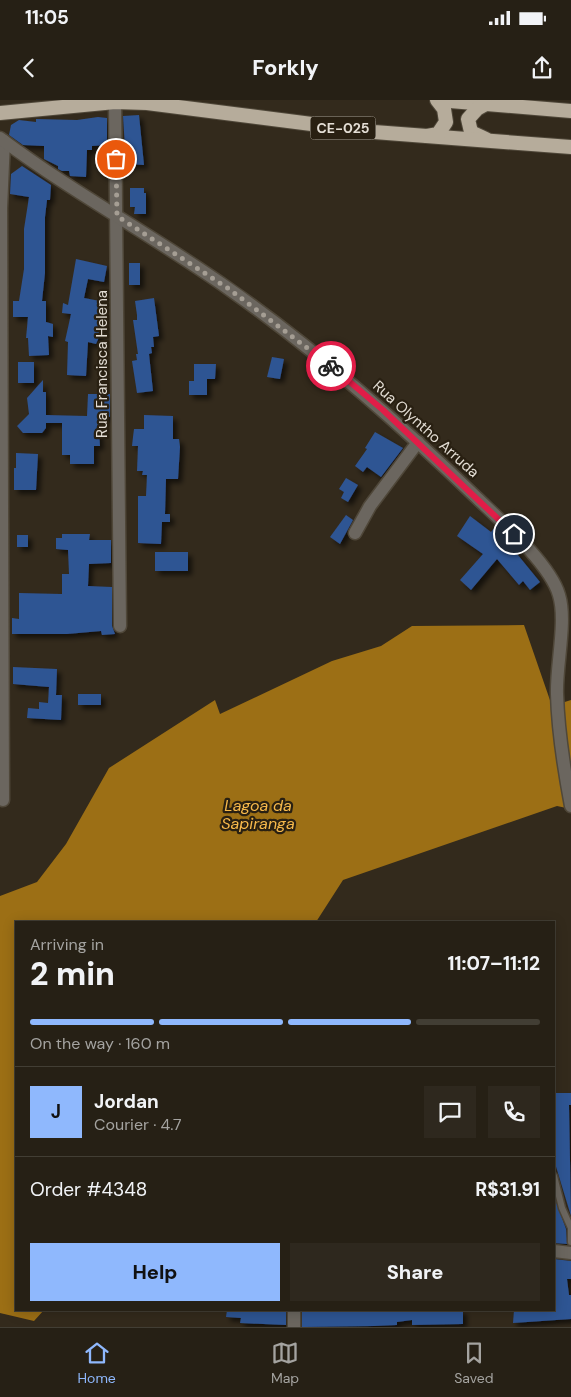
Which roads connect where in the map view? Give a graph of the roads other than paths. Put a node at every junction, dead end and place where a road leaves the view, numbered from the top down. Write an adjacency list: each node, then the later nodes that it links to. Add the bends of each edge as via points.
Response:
1 (437, 100): 2 (highway); 8 (highway, via 444,109 446,122 438,134)
2 (456, 101): 4 (highway)
3 (115, 102): 7 (highway, CE-025); 8 (highway, CE-025, via 156,104); 12 (street, Rua Francisca Helena)
4 (495, 103): 5 (highway); 10 (highway, via 470,115 469,127 471,132 483,138)
5 (549, 104): 6 (highway)
6 (571, 111)
7 (0, 113)
8 (427, 137): 10 (highway, CE-025)
9 (2, 140): 12 (street, Rua Olyntho Arruda); 16 (street)
10 (501, 142): 11 (highway, CE-025)
11 (571, 147)
12 (117, 216): 13 (street, Rua Olyntho Arruda, via 229,289 377,405); 15 (street, Rua Francisca Helena)
13 (418, 442): 14 (street); 17 (street, Rua Olyntho Arruda, via 514,534 554,583 561,609 557,692)
14 (354, 533)
15 (120, 626)
16 (3, 800)
17 (571, 806)
18 (555, 1180): 19 (lane, via 571,1228)
19 (571, 1242)
20 (555, 1251): 21 (street)
21 (571, 1253)
22 (294, 1311): 23 (street)
23 (294, 1327)

